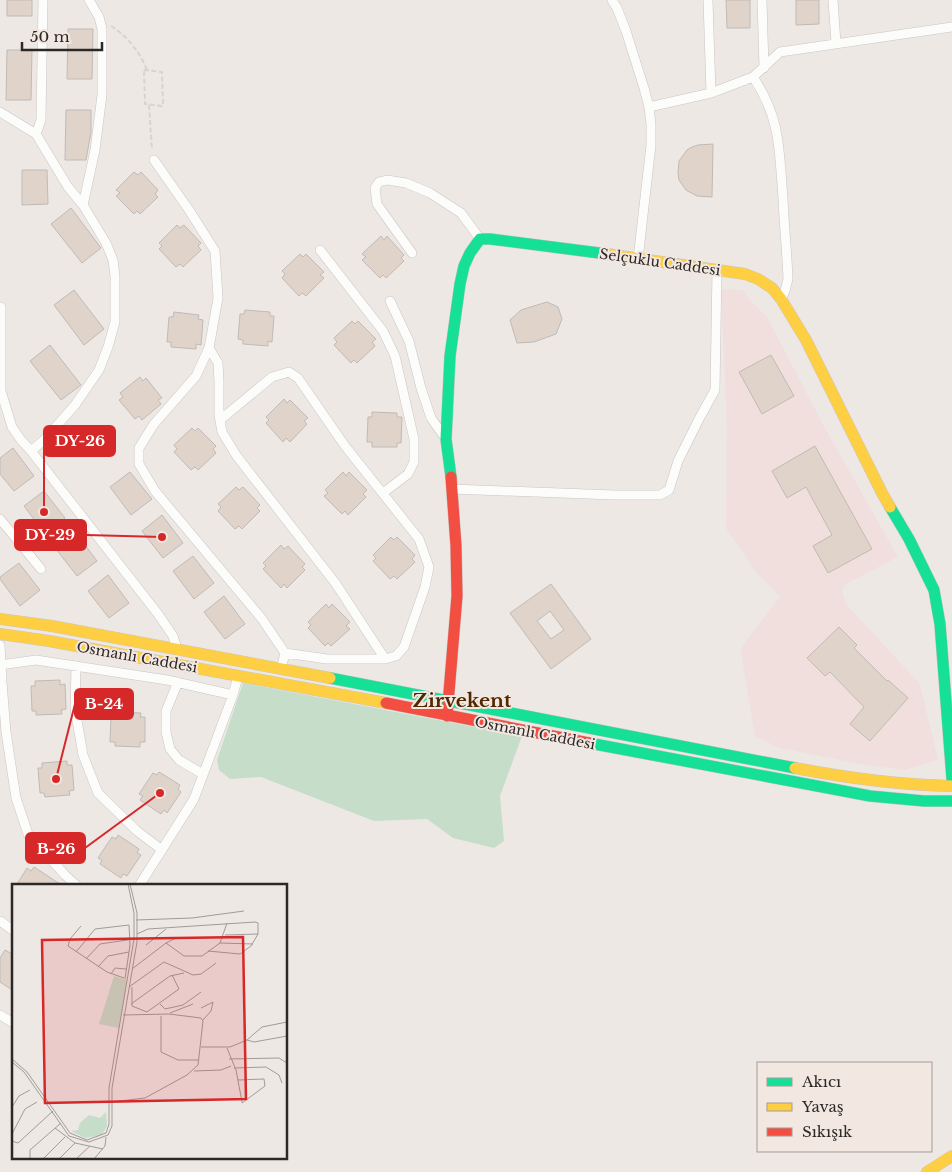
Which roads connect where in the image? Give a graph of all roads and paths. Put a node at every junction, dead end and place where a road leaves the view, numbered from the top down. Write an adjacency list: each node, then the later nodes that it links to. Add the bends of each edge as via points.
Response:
1 (43, 0): 17 (street, via 41,120)
2 (89, 0): 7 (street)
3 (612, 0): 15 (street, via 626,31)
4 (708, 0): 13 (street)
5 (762, 0): 10 (street)
6 (833, 0): 9 (street)
7 (101, 23): 11 (path, via 111,26 128,40); 19 (street, via 102,95 96,150)
8 (952, 27): 9 (street)
9 (836, 44): 10 (street, via 780,52)
10 (764, 68): 12 (street)
11 (147, 70): 14 (path, via 144,70 144,100); 14 (path, via 162,72 163,105)
12 (752, 77): 13 (street); 25 (street, via 772,112 778,140 788,279)
13 (711, 94): 15 (street)
14 (149, 105): 18 (path)
15 (649, 106): 23 (street, via 651,145)
16 (0, 112): 17 (street)
17 (36, 134): 19 (street)
18 (154, 160): 28 (street, via 216,252 218,298)
19 (82, 205): 31 (street, via 113,260 115,322 99,370 75,405)
20 (480, 239): 22 (street, via 461,213 430,193 406,183 379,182 375,188 376,204); 23 (street, Selçuklu Caddesi); 30 (street, via 464,266 460,284 450,356)
21 (320, 250): 33 (street, via 383,331 395,356 414,439 414,462 408,474)
22 (412, 253)
23 (638, 259): 24 (street, Selçuklu Caddesi)
24 (717, 270): 25 (street, Selçuklu Caddesi, via 758,279); 32 (street, via 716,390 678,461 668,490 660,495 614,495)
25 (781, 298): 52 (street, Selçuklu Caddesi, via 806,340 934,590 940,624)
26 (390, 300): 30 (street, via 410,342 431,418)
27 (1, 307): 31 (street, via 1,391 12,427)
28 (209, 348): 29 (street, via 218,363); 40 (street, via 196,376 154,424 139,448 139,464 155,491 262,619)
29 (220, 420): 33 (street, via 272,377 289,372 298,378); 41 (street, via 222,432 236,455 336,584)
30 (446, 439): 32 (street)
31 (32, 451): 39 (street, via 158,614)
32 (452, 489): 49 (street, via 457,596)
33 (382, 493): 41 (street, via 419,539 429,567 404,648 396,656)
34 (0, 519): 35 (street)
35 (41, 569)
36 (0, 619): 39 (street, Osmanlı Caddesi)
37 (0, 634): 45 (street, Osmanlı Caddesi)
38 (0, 645): 42 (street)
39 (177, 649): 44 (street, Osmanlı Caddesi)
40 (285, 653): 41 (street, via 327,659); 44 (street)
41 (385, 659)
42 (0, 665): 43 (street, via 36,660); 56 (street, via 16,798 28,834)
43 (76, 666): 46 (street); 55 (street, via 75,709 83,755 98,793)
44 (281, 669): 47 (street); 49 (street, Osmanlı Caddesi)
45 (238, 676): 47 (street, Osmanlı Caddesi); 48 (street)
46 (178, 682): 48 (street); 51 (street, via 166,711 170,749 179,760)
47 (279, 683): 50 (street, Osmanlı Caddesi)
48 (233, 695): 51 (street)
49 (448, 701): 50 (street); 53 (street, Osmanlı Caddesi, via 872,782)
50 (447, 716): 54 (street, Osmanlı Caddesi, via 870,796)
51 (203, 774): 55 (street, via 194,798)
52 (952, 779)
53 (952, 786)
54 (952, 800)
55 (162, 850): 57 (street)
56 (75, 884)
57 (140, 884)
58 (0, 921): 59 (street)
59 (12, 930)
60 (0, 1015): 61 (street)
61 (12, 1022)
62 (952, 1156): 63 (street)
63 (927, 1172)

